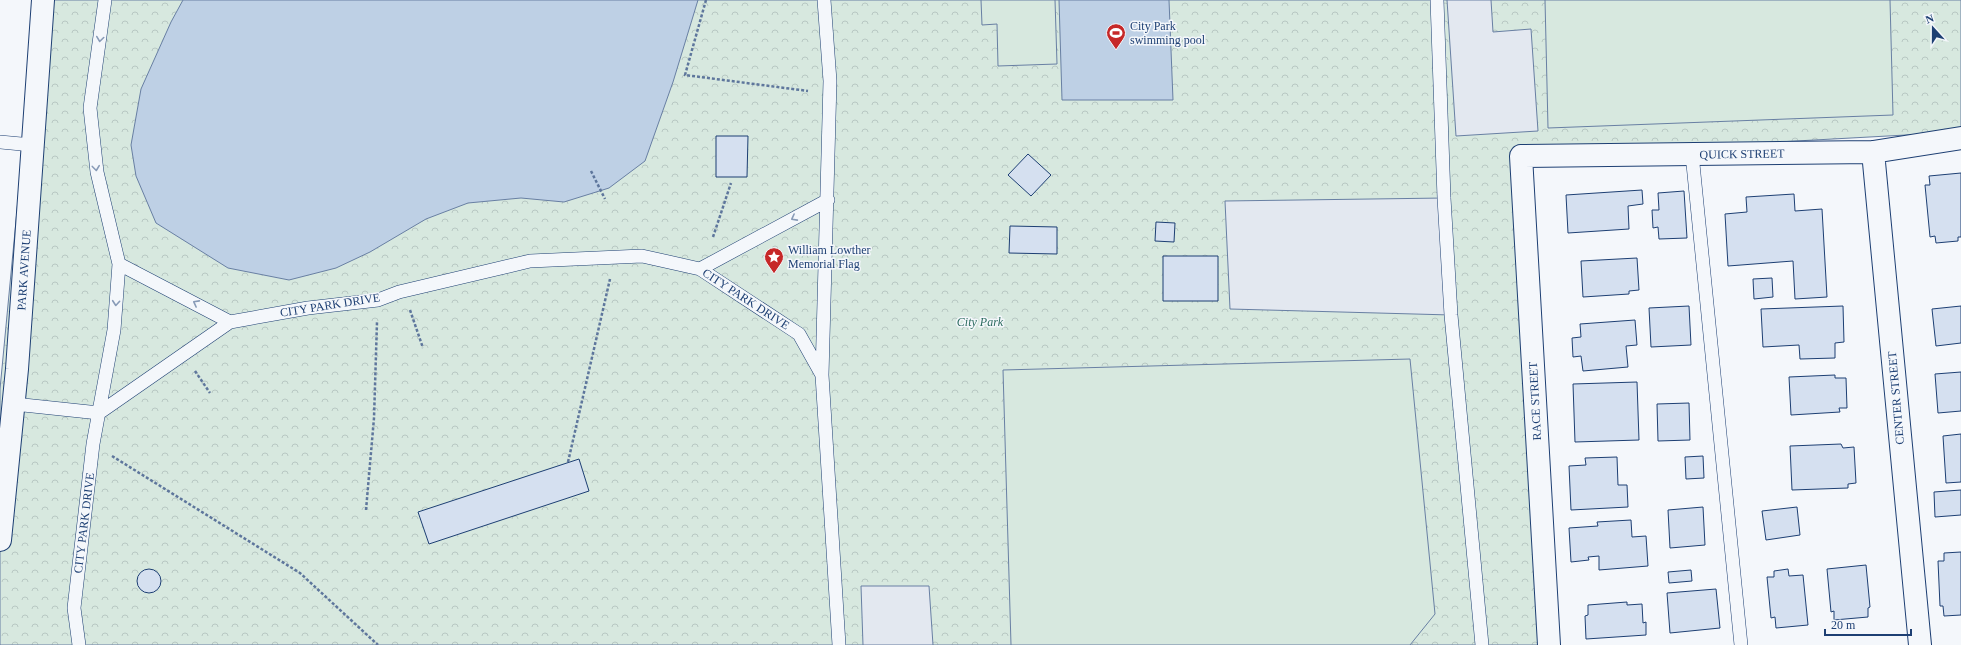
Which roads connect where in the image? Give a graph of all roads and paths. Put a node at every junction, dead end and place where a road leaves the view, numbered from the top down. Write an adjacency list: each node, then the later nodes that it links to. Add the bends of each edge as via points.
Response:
1 (43, 0): 9 (street, PARK AVENUE)
2 (106, 0): 18 (lane, one-way to 18, via 90,108 96,172)
3 (706, 0): 6 (path, via 685,75)
4 (824, 0): 6 (lane)
5 (1437, 0): 34 (lane, via 1451,315)
6 (830, 95): 16 (lane)
7 (1961, 138): 10 (street, QUICK STREET)
8 (0, 142): 9 (lane)
9 (32, 145): 25 (street, PARK AVENUE)
10 (1873, 152): 11 (street, QUICK STREET); 37 (street, CENTER STREET)
11 (1692, 154): 12 (street, QUICK STREET); 36 (lane)
12 (1521, 156): 35 (street, RACE STREET)
13 (591, 171): 15 (path)
14 (730, 183): 19 (path, via 718,224)
15 (605, 199)
16 (828, 200): 19 (lane, one-way to 19); 24 (lane)
17 (615, 257): 19 (lane, CITY PARK DRIVE, via 642,256); 20 (lane, CITY PARK DRIVE, via 530,261); 28 (path)
18 (119, 264): 22 (lane, one-way to 18); 26 (lane, one-way to 26, via 114,330)
19 (700, 269): 24 (lane, CITY PARK DRIVE, via 799,334)
20 (403, 291): 21 (lane, CITY PARK DRIVE); 23 (path)
21 (378, 300): 22 (lane, CITY PARK DRIVE, via 308,308); 29 (path, via 374,418)
22 (230, 322): 26 (lane, CITY PARK DRIVE)
23 (423, 348)
24 (822, 375): 33 (lane)
25 (7, 404): 26 (lane); 30 (street, PARK AVENUE)
26 (99, 413): 27 (lane, CITY PARK DRIVE)
27 (93, 444): 31 (lane, CITY PARK DRIVE, via 74,608); 32 (path, via 300,573)
28 (568, 462)
29 (366, 510)
30 (0, 540)
31 (79, 645)
32 (378, 645)
33 (839, 645)
34 (1482, 645)
35 (1549, 645)
36 (1742, 645)
37 (1920, 645)

